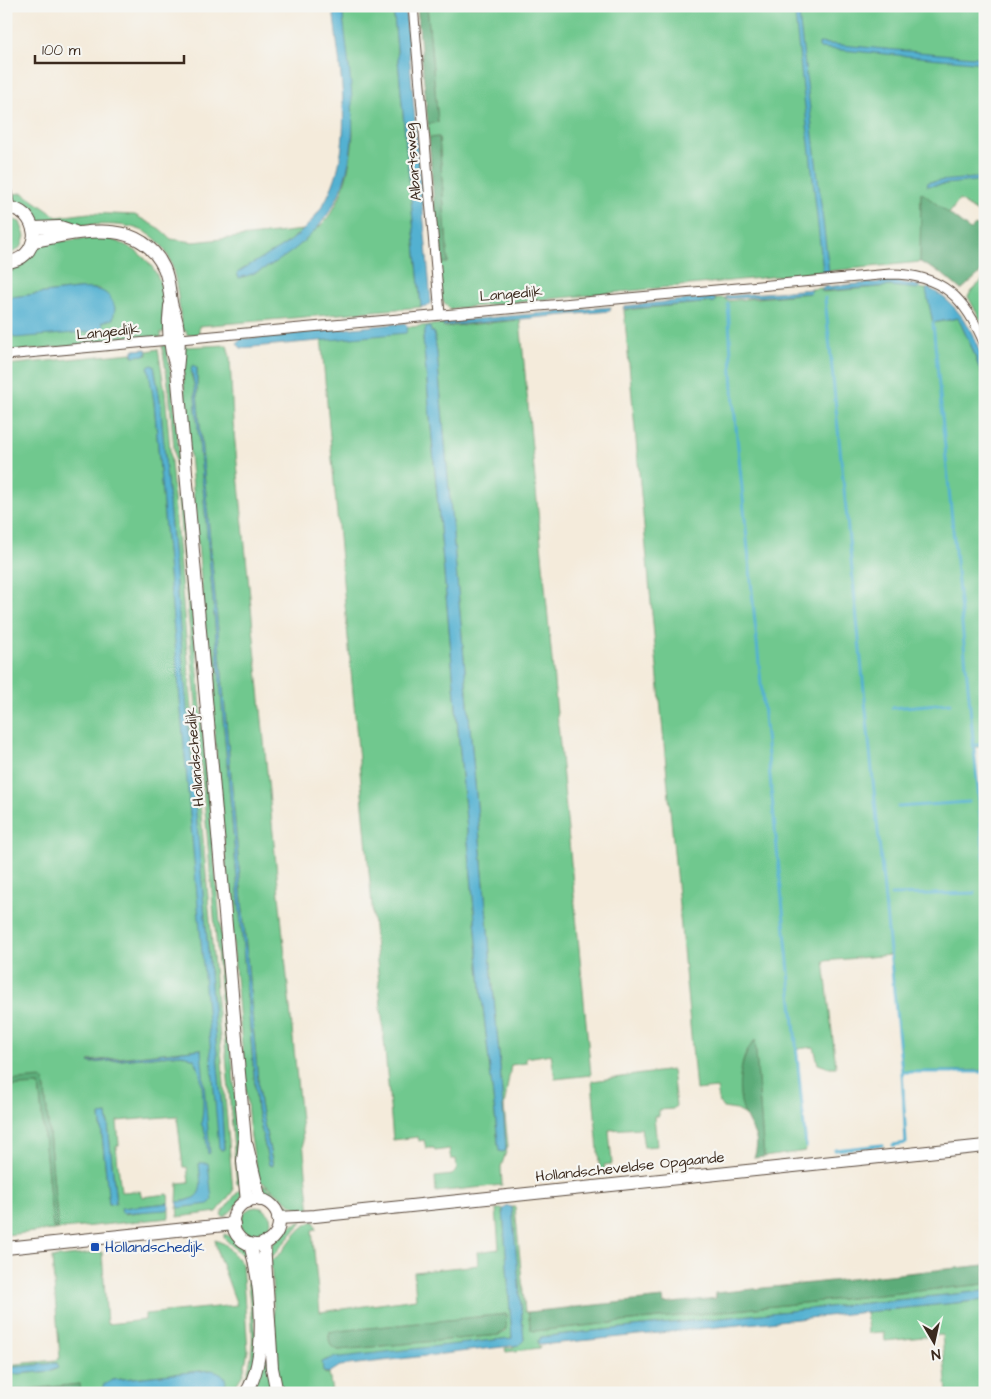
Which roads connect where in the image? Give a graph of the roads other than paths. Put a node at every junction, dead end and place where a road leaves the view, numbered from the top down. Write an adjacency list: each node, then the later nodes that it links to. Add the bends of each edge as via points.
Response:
1 (413, 6): 8 (street, Albartsweg)
2 (6, 188): 3 (street)
3 (8, 208): 4 (main road, via 27,217)
4 (33, 228): 5 (main road, Hollandschedijk, via 60,227); 6 (main road)
5 (75, 232): 6 (main road, Hollandschedijk, via 61,238); 9 (main road, Hollandschedijk, via 108,231 134,238 158,257 171,303 167,323)
6 (34, 241): 7 (main road, via 24,257)
7 (6, 262)
8 (440, 314): 9 (street, Langedijk); 10 (street, Langedijk, via 901,274 929,279 950,292 970,313)
9 (174, 339): 11 (street, Langedijk); 12 (main road, Hollandschedijk)
10 (985, 345)
11 (6, 356)
12 (245, 1141): 14 (main road, Hollandschedijk); 15 (main road, Hollandschedijk, via 243,1161)
13 (985, 1146): 16 (main road, Hollandscheveldse Opgaande)
14 (260, 1200): 15 (main road); 16 (main road, via 273,1207)
15 (247, 1202): 17 (main road, via 237,1210)
16 (278, 1218): 18 (main road, via 274,1236)
17 (234, 1224): 19 (main road, via 238,1236); 20 (main road)
18 (264, 1243): 19 (main road); 22 (main road, via 272,1368)
19 (250, 1244): 21 (main road, via 261,1348 256,1375)
20 (6, 1248)
21 (246, 1393)
22 (277, 1393)

